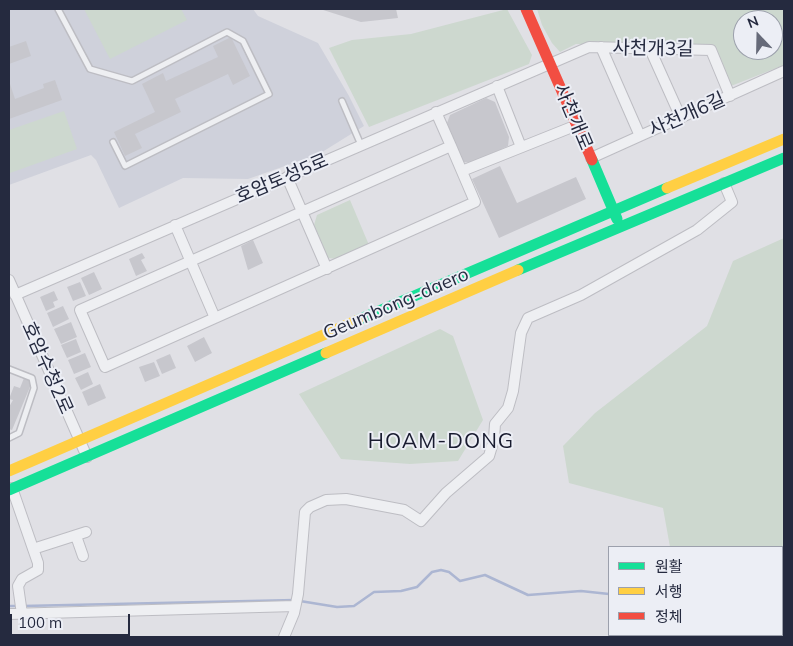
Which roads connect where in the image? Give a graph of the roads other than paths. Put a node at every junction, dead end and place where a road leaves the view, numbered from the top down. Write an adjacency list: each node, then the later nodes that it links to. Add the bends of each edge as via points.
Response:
1 (58, 9): 15 (lane, via 90,69 132,80 227,32 243,41 269,94 125,166)
2 (526, 9): 5 (street, 사천개로)
3 (600, 47): 4 (street, 사천개3길); 5 (street, 사천개3길, via 589,47); 13 (street)
4 (650, 48): 8 (street, 사천개3길, via 711,50); 11 (street)
5 (549, 63): 7 (street, 호암토성5로); 12 (street, 사천개로)
6 (784, 71): 8 (street, 사천개6길)
7 (497, 86): 10 (street, 호암토성5로); 18 (street)
8 (730, 96): 11 (street, 사천개6길)
9 (342, 101): 16 (lane)
10 (436, 112): 16 (street, 호암토성5로); 17 (street)
11 (681, 118): 13 (street, 사천개6길)
12 (577, 125): 18 (street); 19 (street, 사천개로)
13 (640, 136): 19 (street, 사천개6길)
14 (784, 139): 24 (street, Geumbong-daero)
15 (113, 142)
16 (361, 144): 22 (street, 호암토성5로)
17 (451, 146): 21 (street); 25 (street)
18 (521, 147): 21 (street)
19 (591, 158): 24 (street, 사천개로)
20 (784, 158): 23 (street, Geumbong-daero)
21 (462, 171): 29 (street, via 475,202)
22 (287, 177): 25 (street); 26 (street, 호암토성5로)
23 (724, 183): 27 (street, Geumbong-daero); 41 (street, via 732,202 697,230 581,295 528,318 521,333 514,391 508,408 495,424 489,456 446,493 421,520 404,510 363,501 326,500 310,507 306,512)
24 (613, 210): 27 (street, 사천개로); 35 (street, Geumbong-daero)
25 (302, 212): 28 (street); 29 (street)
26 (175, 225): 28 (street); 31 (street, 호암토성5로)
27 (620, 226): 36 (street, Geumbong-daero)
28 (191, 261): 32 (street); 32 (street, via 80,310 105,367)
29 (327, 269): 32 (street)
30 (9, 280): 31 (street, 호암수청2로)
31 (12, 296): 35 (street, 호암수청2로)
32 (215, 318)
33 (9, 369): 34 (lane, via 32,378 34,388 19,433)
34 (9, 438)
35 (80, 440): 36 (street, 호암수청2로); 37 (street, Geumbong-daero)
36 (87, 456): 38 (street, Geumbong-daero)
37 (9, 471)
38 (11, 489): 39 (street)
39 (33, 549): 40 (street, via 81,534); 43 (street, via 38,570 22,579 18,586)
40 (84, 556)
41 (295, 606): 43 (street); 44 (street)
42 (9, 614): 43 (street)
43 (22, 614)
44 (284, 637)

